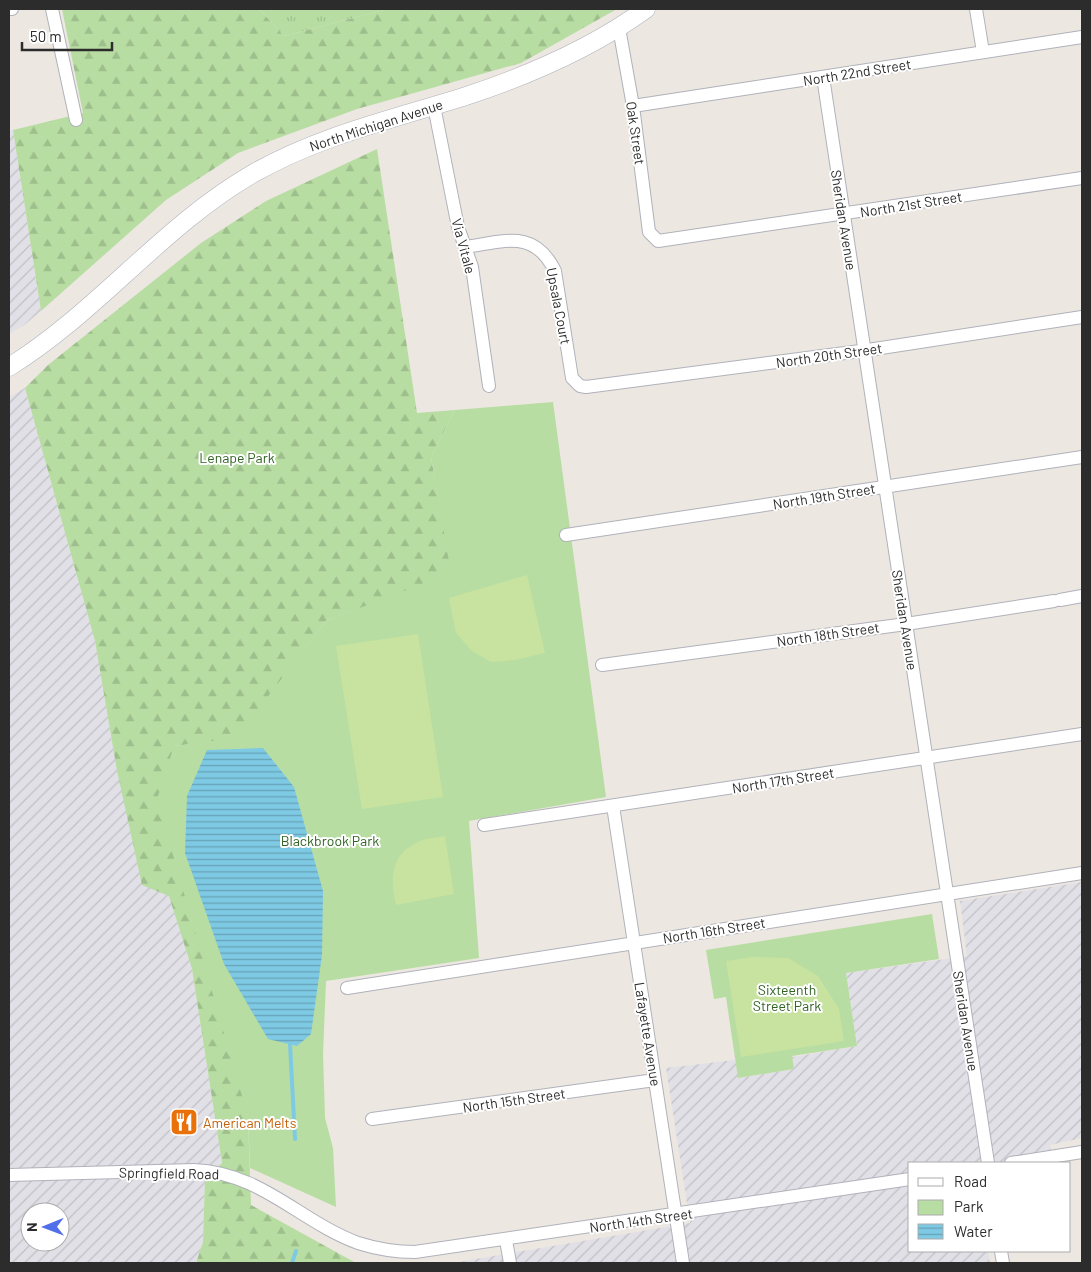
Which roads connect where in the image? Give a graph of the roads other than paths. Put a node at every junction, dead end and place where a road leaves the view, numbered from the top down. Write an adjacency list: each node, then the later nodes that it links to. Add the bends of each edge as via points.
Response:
1 (52, 9): 10 (street)
2 (646, 9): 4 (street, North Michigan Avenue)
3 (976, 9): 6 (street)
4 (619, 28): 8 (street, North Michigan Avenue, via 535,70); 9 (street, Oak Street)
5 (1082, 37): 6 (street, North 22nd Street)
6 (983, 52): 7 (street, North 22nd Street)
7 (823, 77): 9 (street, North 22nd Street); 12 (street, Sheridan Avenue)
8 (434, 106): 14 (street, Via Vitale, via 458,227); 17 (street, North Michigan Avenue, via 335,136 253,174 182,224 75,319 34,352)
9 (633, 106): 13 (street, Oak Street, via 649,232)
10 (76, 120)
11 (1082, 178): 12 (street, North 21st Street)
12 (844, 214): 13 (street, North 21st Street, via 658,241); 16 (street, Sheridan Avenue)
13 (653, 237)
14 (465, 247): 18 (street, Upsala Court, via 521,241 538,246 549,257 555,271 572,378); 19 (street, Via Vitale, via 472,267)
15 (1082, 317): 16 (street, North 20th Street)
16 (864, 351): 18 (street, North 20th Street, via 586,387); 21 (street, Sheridan Avenue)
17 (9, 367)
18 (576, 383)
19 (489, 386)
20 (1082, 457): 21 (street, North 19th Street)
21 (885, 487): 22 (street, North 19th Street); 24 (street, Sheridan Avenue)
22 (566, 535)
23 (1082, 596): 24 (street, North 18th Street)
24 (906, 624): 25 (street, North 18th Street); 27 (street, Sheridan Avenue)
25 (602, 665)
26 (1082, 734): 27 (street, North 17th Street)
27 (926, 758): 28 (street, North 17th Street); 31 (street, Sheridan Avenue)
28 (613, 806): 29 (street, North 17th Street); 32 (street, Lafayette Avenue)
29 (484, 825)
30 (1082, 873): 31 (street, North 16th Street)
31 (947, 894): 32 (street, North 16th Street); 37 (street, Sheridan Avenue)
32 (634, 943): 33 (street, North 16th Street); 34 (street, Lafayette Avenue)
33 (346, 988)
34 (655, 1080): 35 (street, North 15th Street); 41 (street, Lafayette Avenue)
35 (372, 1119)
36 (1082, 1152): 38 (street)
37 (988, 1162)
38 (1017, 1162)
39 (9, 1175): 43 (street, Springfield Road, via 194,1170 223,1173 266,1190 330,1229)
40 (908, 1179): 41 (street, North 14th Street)
41 (675, 1215): 42 (street, North 14th Street); 45 (street, Lafayette Avenue)
42 (506, 1240): 43 (street, North 14th Street, via 428,1252); 44 (street)
43 (371, 1247)
44 (510, 1263)
45 (682, 1263)

